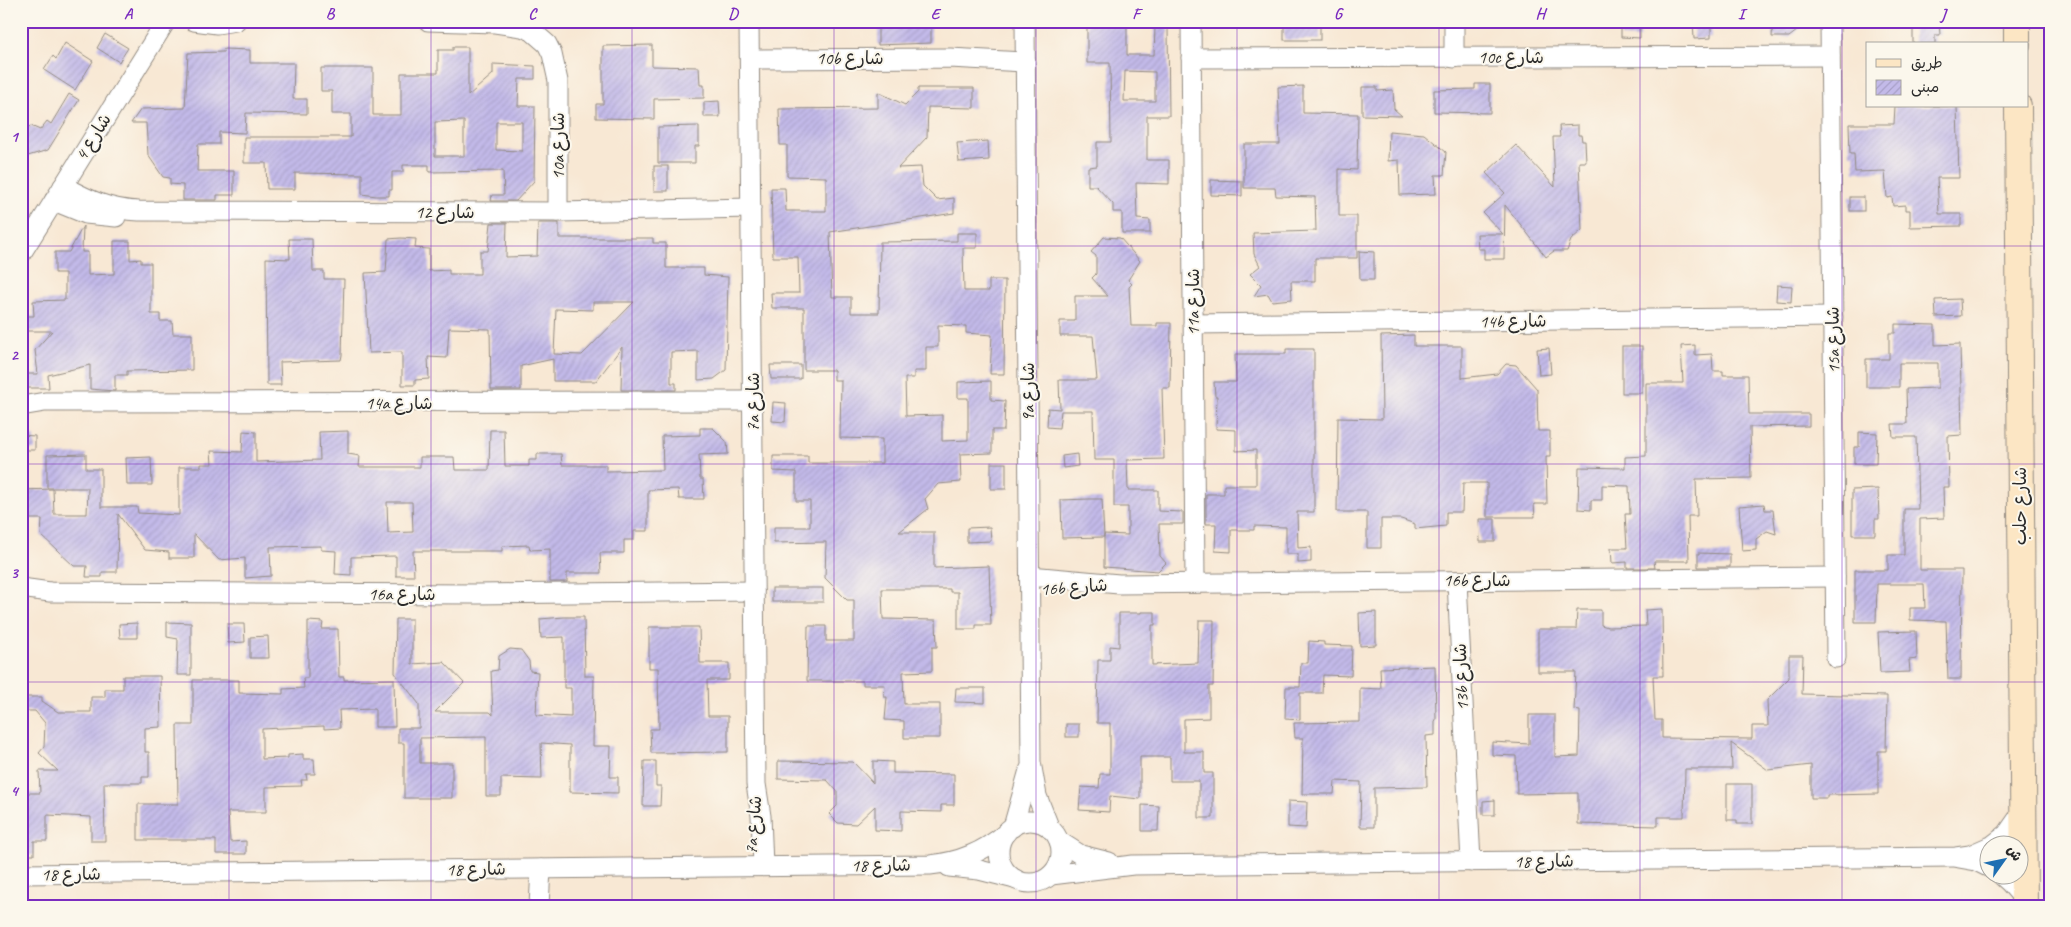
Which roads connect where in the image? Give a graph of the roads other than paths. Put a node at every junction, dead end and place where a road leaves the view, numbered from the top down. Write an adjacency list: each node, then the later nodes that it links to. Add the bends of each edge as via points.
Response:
1 (166, 21): 21 (street, شارع 4)
2 (194, 21): 3 (street, via 217,24)
3 (236, 21)
4 (428, 21): 12 (street, 10a شارع)
5 (539, 21): 19 (street, 10a شارع, via 559,41 562,63)
6 (750, 21): 18 (street, 7a شارع)
7 (1025, 21): 14 (street, 9a شارع)
8 (1191, 21): 16 (street, 11a شارع)
9 (1454, 21): 17 (street)
10 (1830, 21): 15 (street, 15a شارع)
11 (2017, 21): 13 (street)
12 (498, 22): 19 (street, 10a شارع, via 522,27 540,37 552,54)
13 (2017, 42)
14 (1026, 56): 18 (street, 10b شارع); 33 (street, 9a شارع)
15 (1830, 56): 17 (street, 10c شارع); 25 (street, 15a شارع)
16 (1191, 58): 17 (street, 10c شارع); 26 (street, 11a شارع)
17 (1454, 58)
18 (750, 59): 22 (street, 7a شارع)
19 (558, 81): 23 (street, 10a شارع)
20 (2018, 108): 41 (street, شارع حلب)
21 (59, 194): 23 (street, شارع 12, via 139,212); 24 (street, شارع 4)
22 (751, 208): 23 (street, شارع 12); 28 (street, 7a شارع)
23 (558, 212)
24 (21, 254)
25 (1833, 317): 26 (street, 14b شارع); 31 (street, 15a شارع)
26 (1193, 324): 34 (street, 11a شارع)
27 (21, 399): 29 (street, 14a شارع)
28 (752, 401): 29 (street, 14a شارع); 36 (street, 7a شارع)
29 (45, 402): 30 (street, 14a شارع)
30 (21, 406)
31 (1835, 577): 32 (street, 16b شارع); 39 (street, 15a شارع)
32 (1458, 580): 34 (street, 16b شارع); 47 (street, 13b شارع, via 1465,774)
33 (1030, 583): 34 (street, 16b شارع, via 1086,588 1118,584); 40 (street, 9a شارع)
34 (1195, 583)
35 (21, 588): 37 (street, 16a شارع)
36 (754, 591): 37 (street, 16a شارع, via 477,594); 51 (street, 7a شارع)
37 (50, 592): 38 (street, 16a شارع)
38 (21, 597)
39 (1836, 658)
40 (1031, 762): 42 (street, 9a شارع); 44 (street, 9a شارع, via 1037,796)
41 (2023, 811): 43 (street); 57 (street, شارع حلب)
42 (1009, 830): 44 (street, via 1032,821); 49 (street, شارع 18, via 979,852); 55 (street, via 999,850 1000,859 1004,868)
43 (2006, 834)
44 (1055, 835): 50 (street, شارع 18, via 1070,849 1094,859); 54 (street, via 1060,860)
45 (1978, 851): 46 (street, شارع 18)
46 (1956, 857): 47 (street, شارع 18); 48 (street, شارع 18)
47 (1463, 862): 50 (street, شارع 18)
48 (1978, 862)
49 (930, 865): 51 (street, شارع 18); 55 (street, شارع 18, via 979,870)
50 (1133, 865): 54 (street, شارع 18)
51 (756, 866): 52 (street, شارع 18)
52 (534, 869): 53 (street, شارع 18); 58 (street); 59 (street)
53 (21, 874)
54 (1051, 875): 55 (street, via 1037,882)
55 (1017, 880)
56 (2011, 884): 57 (street)
57 (2024, 902)
58 (528, 906)
59 (539, 906)

